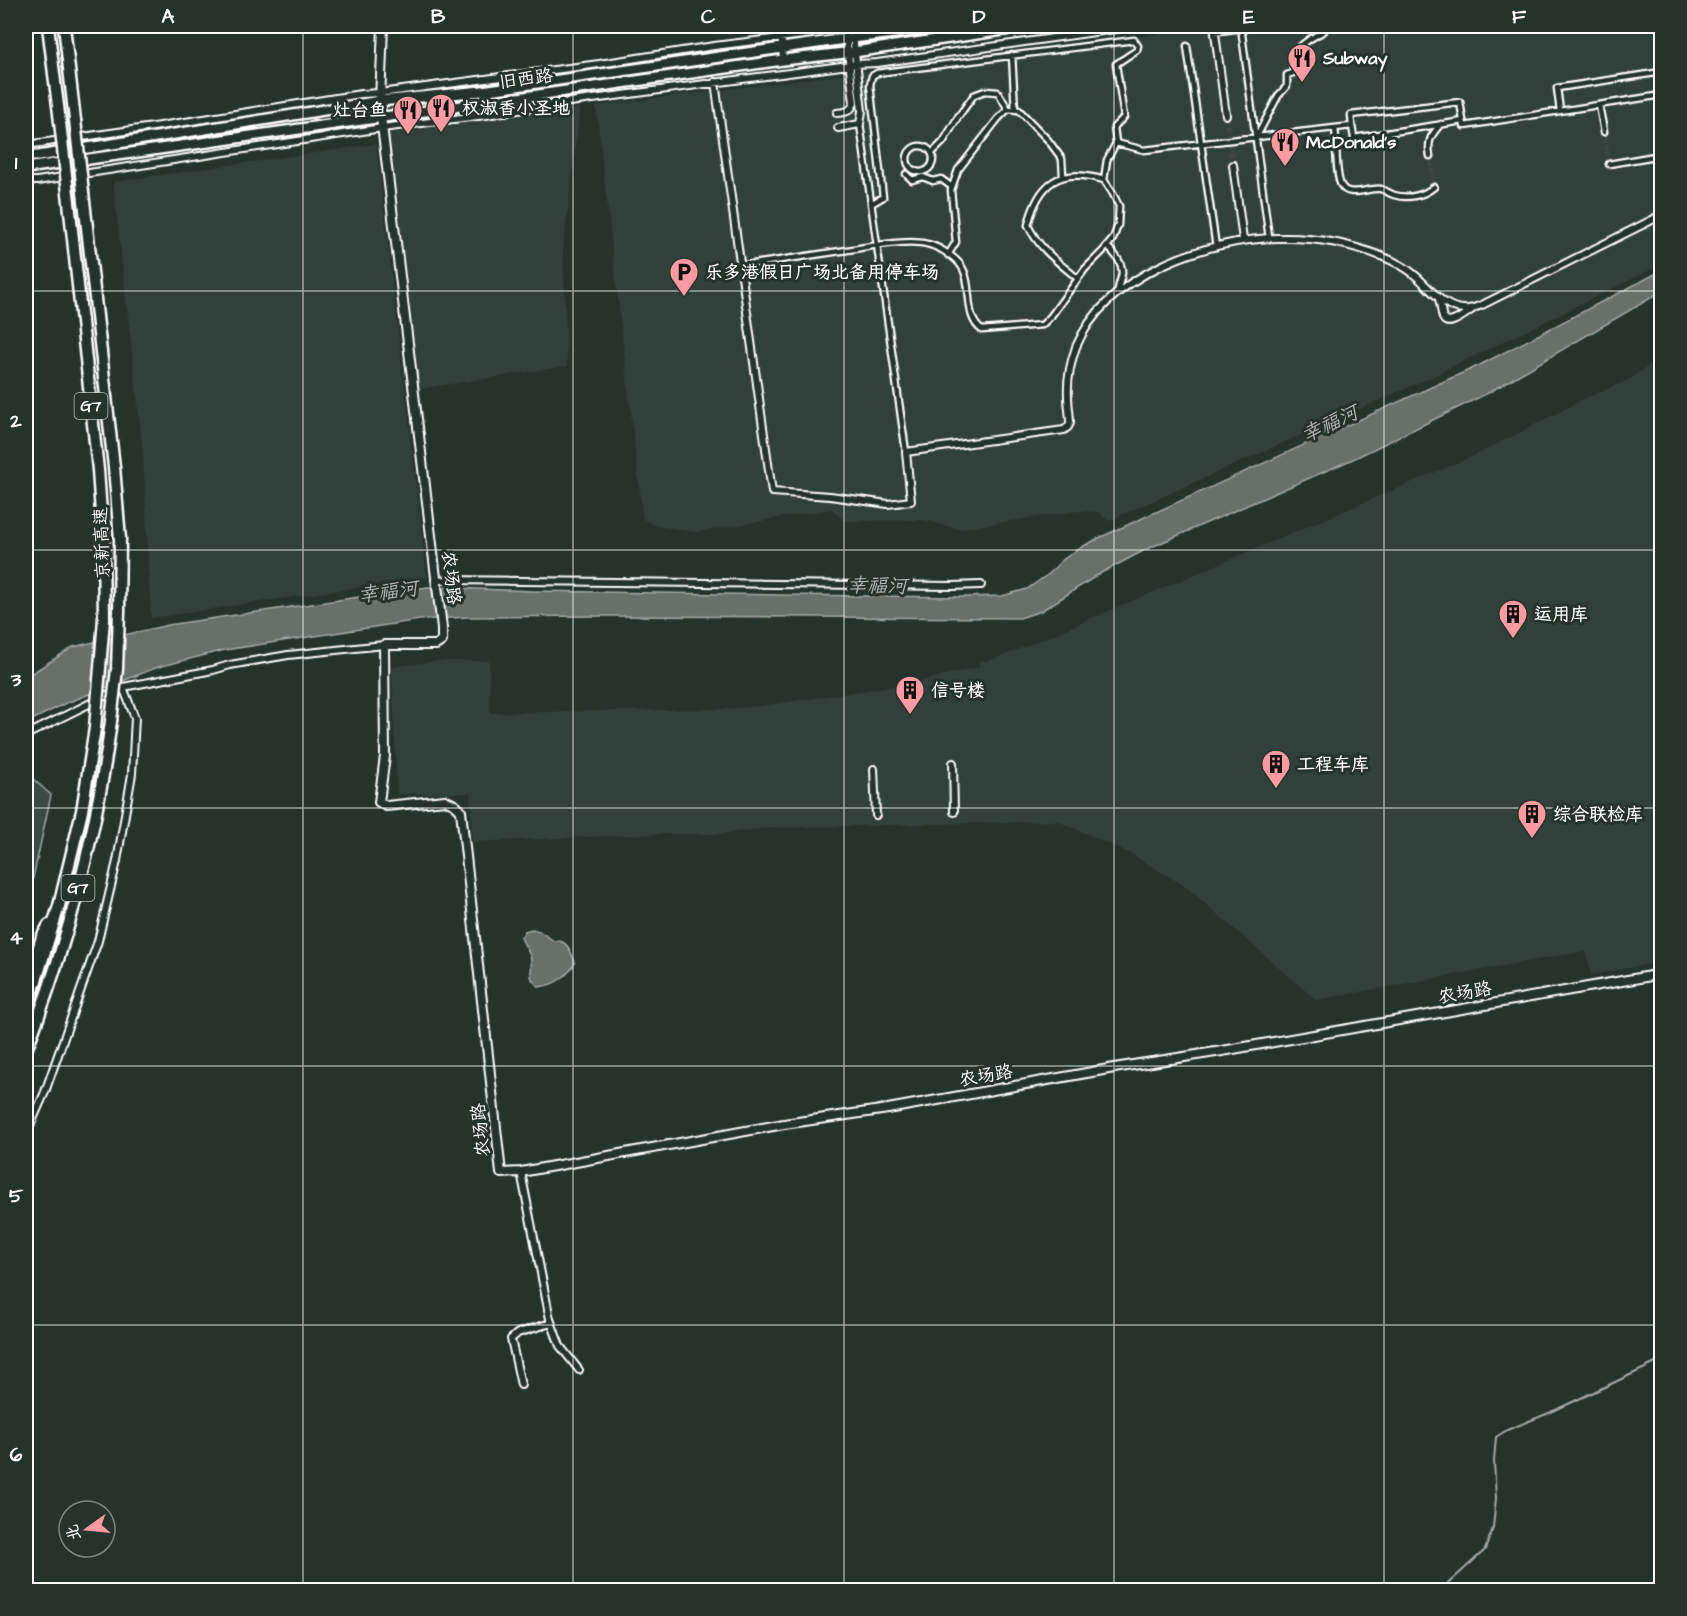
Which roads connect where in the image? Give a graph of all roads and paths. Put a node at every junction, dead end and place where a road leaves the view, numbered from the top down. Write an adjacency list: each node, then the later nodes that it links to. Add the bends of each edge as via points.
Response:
1 (48, 26): 81 (highway, 京新高速 / G7, bridge, via 98,470 104,619 96,728 82,811)
2 (64, 26): 85 (highway, 京新高速 / G7, bridge, via 120,539 117,669 95,818 72,912)
3 (383, 26): 24 (street, 农场路)
4 (781, 26): 14 (street)
5 (877, 26): 13 (street)
6 (954, 26): 13 (main road, 旧西路)
7 (1031, 26): 17 (main road, 旧西路)
8 (1137, 26): 20 (street)
9 (1254, 26): 11 (street)
10 (1323, 26): 40 (street, via 1324,31 1299,47 1292,59 1293,73 1287,75 1287,86)
11 (1241, 27): 12 (street); 40 (street)
12 (1215, 28): 30 (street)
13 (850, 33): 14 (street); 16 (main road, 旧西路); 17 (street)
14 (781, 37): 16 (street); 24 (street)
15 (1187, 46): 42 (street)
16 (782, 48): 19 (street); 24 (main road, 旧西路, via 482,91)
17 (852, 52): 19 (main road, 旧西路); 20 (street)
18 (1012, 55): 27 (street); 41 (street, via 1134,40 1137,50 1116,64 1124,117 1114,127); 58 (street, via 872,76 883,197)
19 (783, 60): 31 (main road, 旧西路)
20 (853, 65): 22 (street); 29 (street, via 854,103 848,111); 33 (street, via 862,111)
21 (1662, 72): 28 (street, via 1557,88)
22 (715, 82): 36 (street); 66 (street)
23 (1662, 95): 25 (street)
24 (380, 97): 31 (street, 农场路); 43 (street, via 315,101); 45 (main road, 旧西路, via 125,143)
25 (1599, 105): 28 (street); 39 (street)
26 (1008, 109): 27 (street); 44 (street, via 998,92 974,95); 56 (street, via 958,170)
27 (1015, 110): 53 (street, via 1048,140 1062,159)
28 (1560, 111): 32 (street, via 1464,126)
29 (837, 113)
30 (1226, 115)
31 (381, 117): 36 (street, 农场路); 50 (main road, 旧西路)
32 (1463, 121): 34 (street); 35 (street, via 1460,102 1350,115)
33 (860, 124): 37 (street); 58 (street)
34 (1441, 124): 35 (street, via 1354,138); 46 (street, via 1429,138)
35 (1352, 126): 38 (street)
36 (382, 128): 55 (street); 72 (street, 农场路)
37 (838, 128)
38 (1335, 128): 40 (street); 57 (street, via 1337,168 1341,186 1346,190 1381,189 1401,196 1421,195)
39 (1604, 132)
40 (1256, 138): 42 (street); 60 (street)
41 (1116, 143): 42 (street, via 1144,150); 54 (street, via 1107,160)
42 (1201, 144): 64 (street)
43 (26, 145)
44 (932, 153): 52 (street, via 930,168); 52 (street, via 919,146 908,152 907,165)
45 (26, 156)
46 (1430, 156)
47 (1655, 156): 48 (street)
48 (1609, 164)
49 (1233, 165): 61 (street)
50 (26, 168)
51 (906, 174): 52 (street, via 912,180)
52 (918, 175): 56 (street, via 933,181 941,179)
53 (1064, 177): 54 (street, via 1091,176); 67 (street, via 1043,188 1028,225 1045,251)
54 (1104, 180): 63 (street, via 1119,206 1118,225)
55 (26, 181)
56 (952, 187): 65 (street, via 956,242)
57 (1434, 187)
58 (871, 204): 62 (street)
59 (1662, 215): 70 (street)
60 (1269, 238): 61 (street); 69 (street, via 1333,242 1379,255 1397,262)
61 (1243, 240): 64 (street)
62 (877, 245): 65 (street, via 927,244); 66 (street); 71 (street)
63 (1107, 246): 67 (street); 68 (street, via 1121,263)
64 (1216, 247): 68 (street, via 1155,269)
65 (948, 255): 67 (street, via 958,261 967,275 972,315 982,330 1042,325)
66 (740, 266): 71 (street, via 772,492 888,504 911,501)
67 (1077, 278)
68 (1118, 292): 71 (street, via 1098,311 1077,346 1067,376 1068,428)
69 (1439, 298): 70 (street, via 1463,309); 70 (street, via 1446,322 1451,323)
70 (1478, 306)
71 (906, 452)
72 (436, 580): 73 (street); 74 (street, 农场路, via 442,641 436,645)
73 (981, 585)
74 (384, 645): 75 (street, via 288,655); 87 (street, 农场路, via 385,756 379,802 386,806 445,800 461,811 501,1173)
75 (123, 687): 76 (street); 86 (street, via 135,718 132,774 117,861 98,941)
76 (26, 735)
77 (953, 763): 79 (street)
78 (874, 769): 80 (street)
79 (954, 812)
80 (876, 815)
81 (59, 906): 83 (highway, via 42,937); 84 (highway, 京新高速 / G7)
82 (1662, 974): 87 (street, 农场路)
83 (26, 988)
84 (26, 1013)
85 (26, 1050)
86 (26, 1135)
87 (521, 1172): 88 (street)
88 (551, 1323): 89 (street, via 560,1346); 90 (street, via 511,1338)
89 (579, 1370)
90 (521, 1385)

